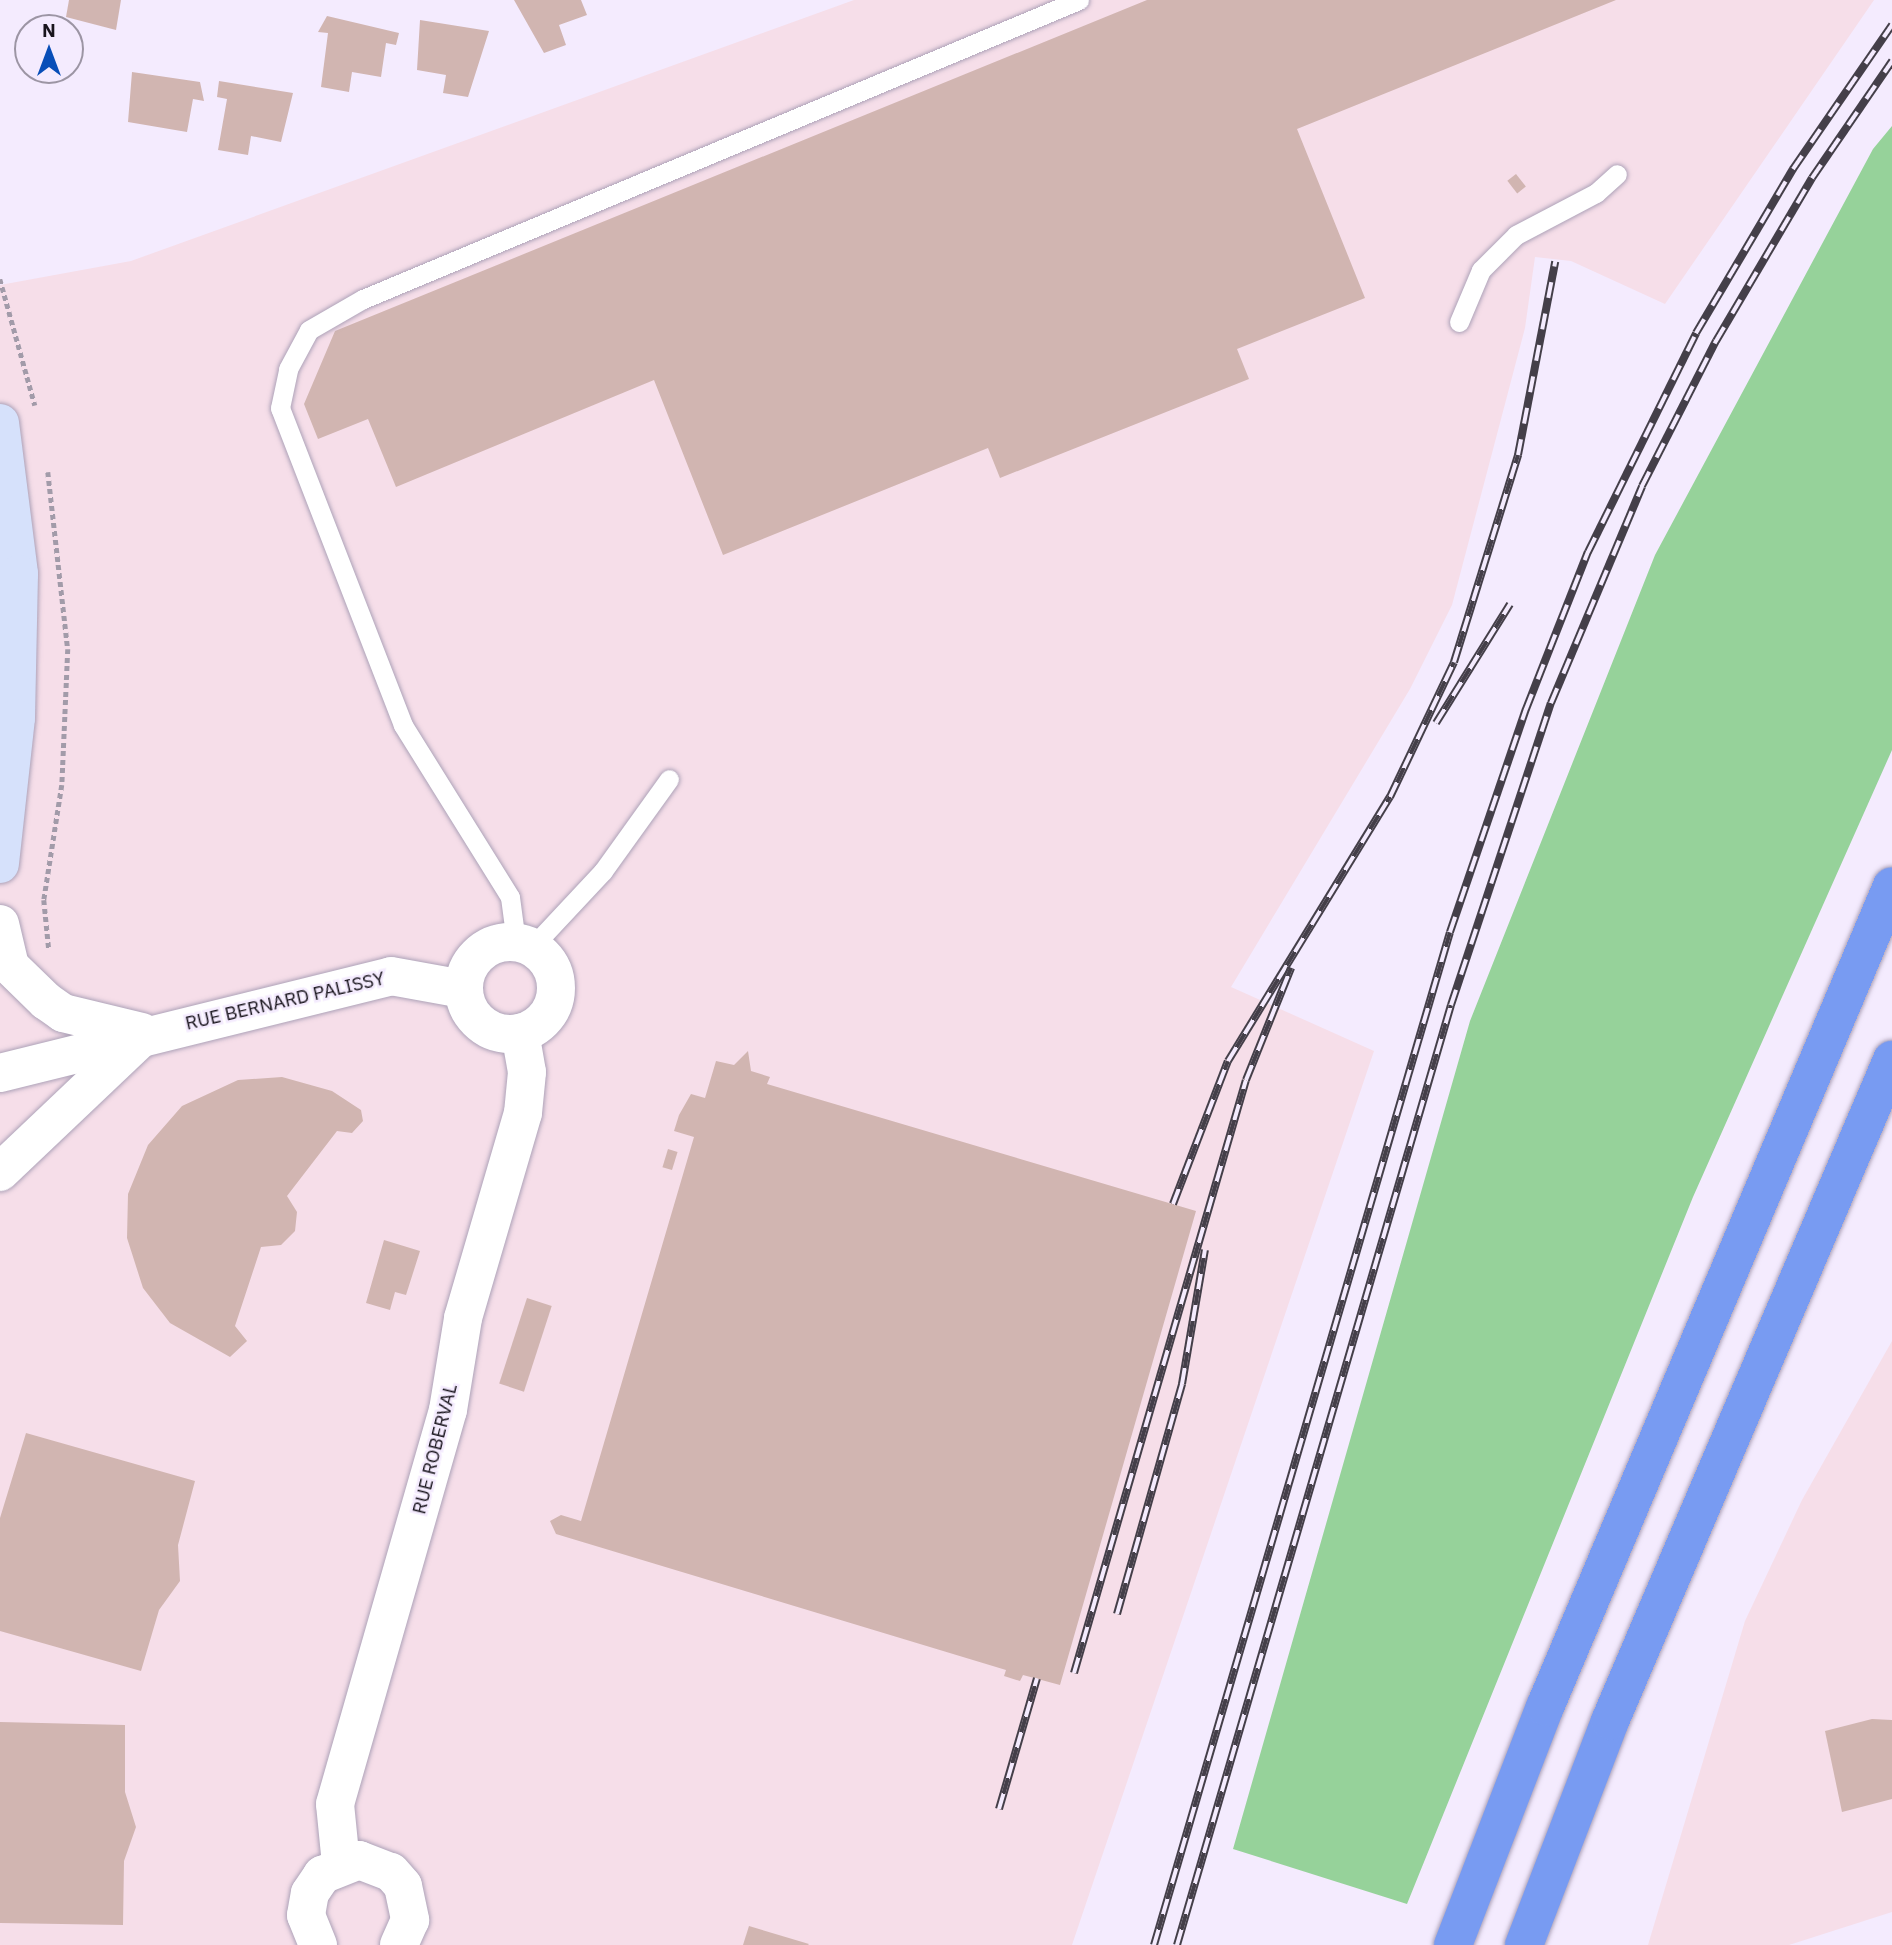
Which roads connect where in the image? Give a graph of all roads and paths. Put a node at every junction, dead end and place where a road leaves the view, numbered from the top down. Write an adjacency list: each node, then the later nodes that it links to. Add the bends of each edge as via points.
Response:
1 (1079, 0): 9 (lane, via 363,299 309,330 288,369 280,408 403,725 510,897)
2 (1617, 174): 3 (lane, via 1596,193 1516,235 1481,271)
3 (1458, 322)
4 (0, 424): 6 (main road, via 19,574 16,718)
5 (669, 779): 9 (lane, via 603,871)
6 (0, 864)
7 (1892, 886): 19 (highway, via 1545,1707)
8 (0, 924): 11 (street, RUE BERNARD PALISSY, via 10,966 46,1002 63,1013)
9 (524, 944): 10 (street, via 486,948 474,958); 12 (street, via 549,963 557,986 547,1016)
10 (463, 989): 11 (street, RUE BERNARD PALISSY, via 391,976); 12 (street, via 475,1019 488,1029)
11 (147, 1033): 14 (street, RUE BERNARD PALISSY); 15 (street)
12 (520, 1034): 16 (street, RUE ROBERVAL, via 527,1072 523,1113 463,1318 448,1410 335,1804)
13 (1892, 1060): 20 (highway, via 1610,1721)
14 (0, 1073)
15 (0, 1172)
16 (341, 1864): 17 (street, via 310,1893 306,1915); 18 (street, via 376,1864 403,1886 410,1920)
17 (318, 1945)
18 (398, 1945)
19 (1453, 1945)
20 (1524, 1945)

